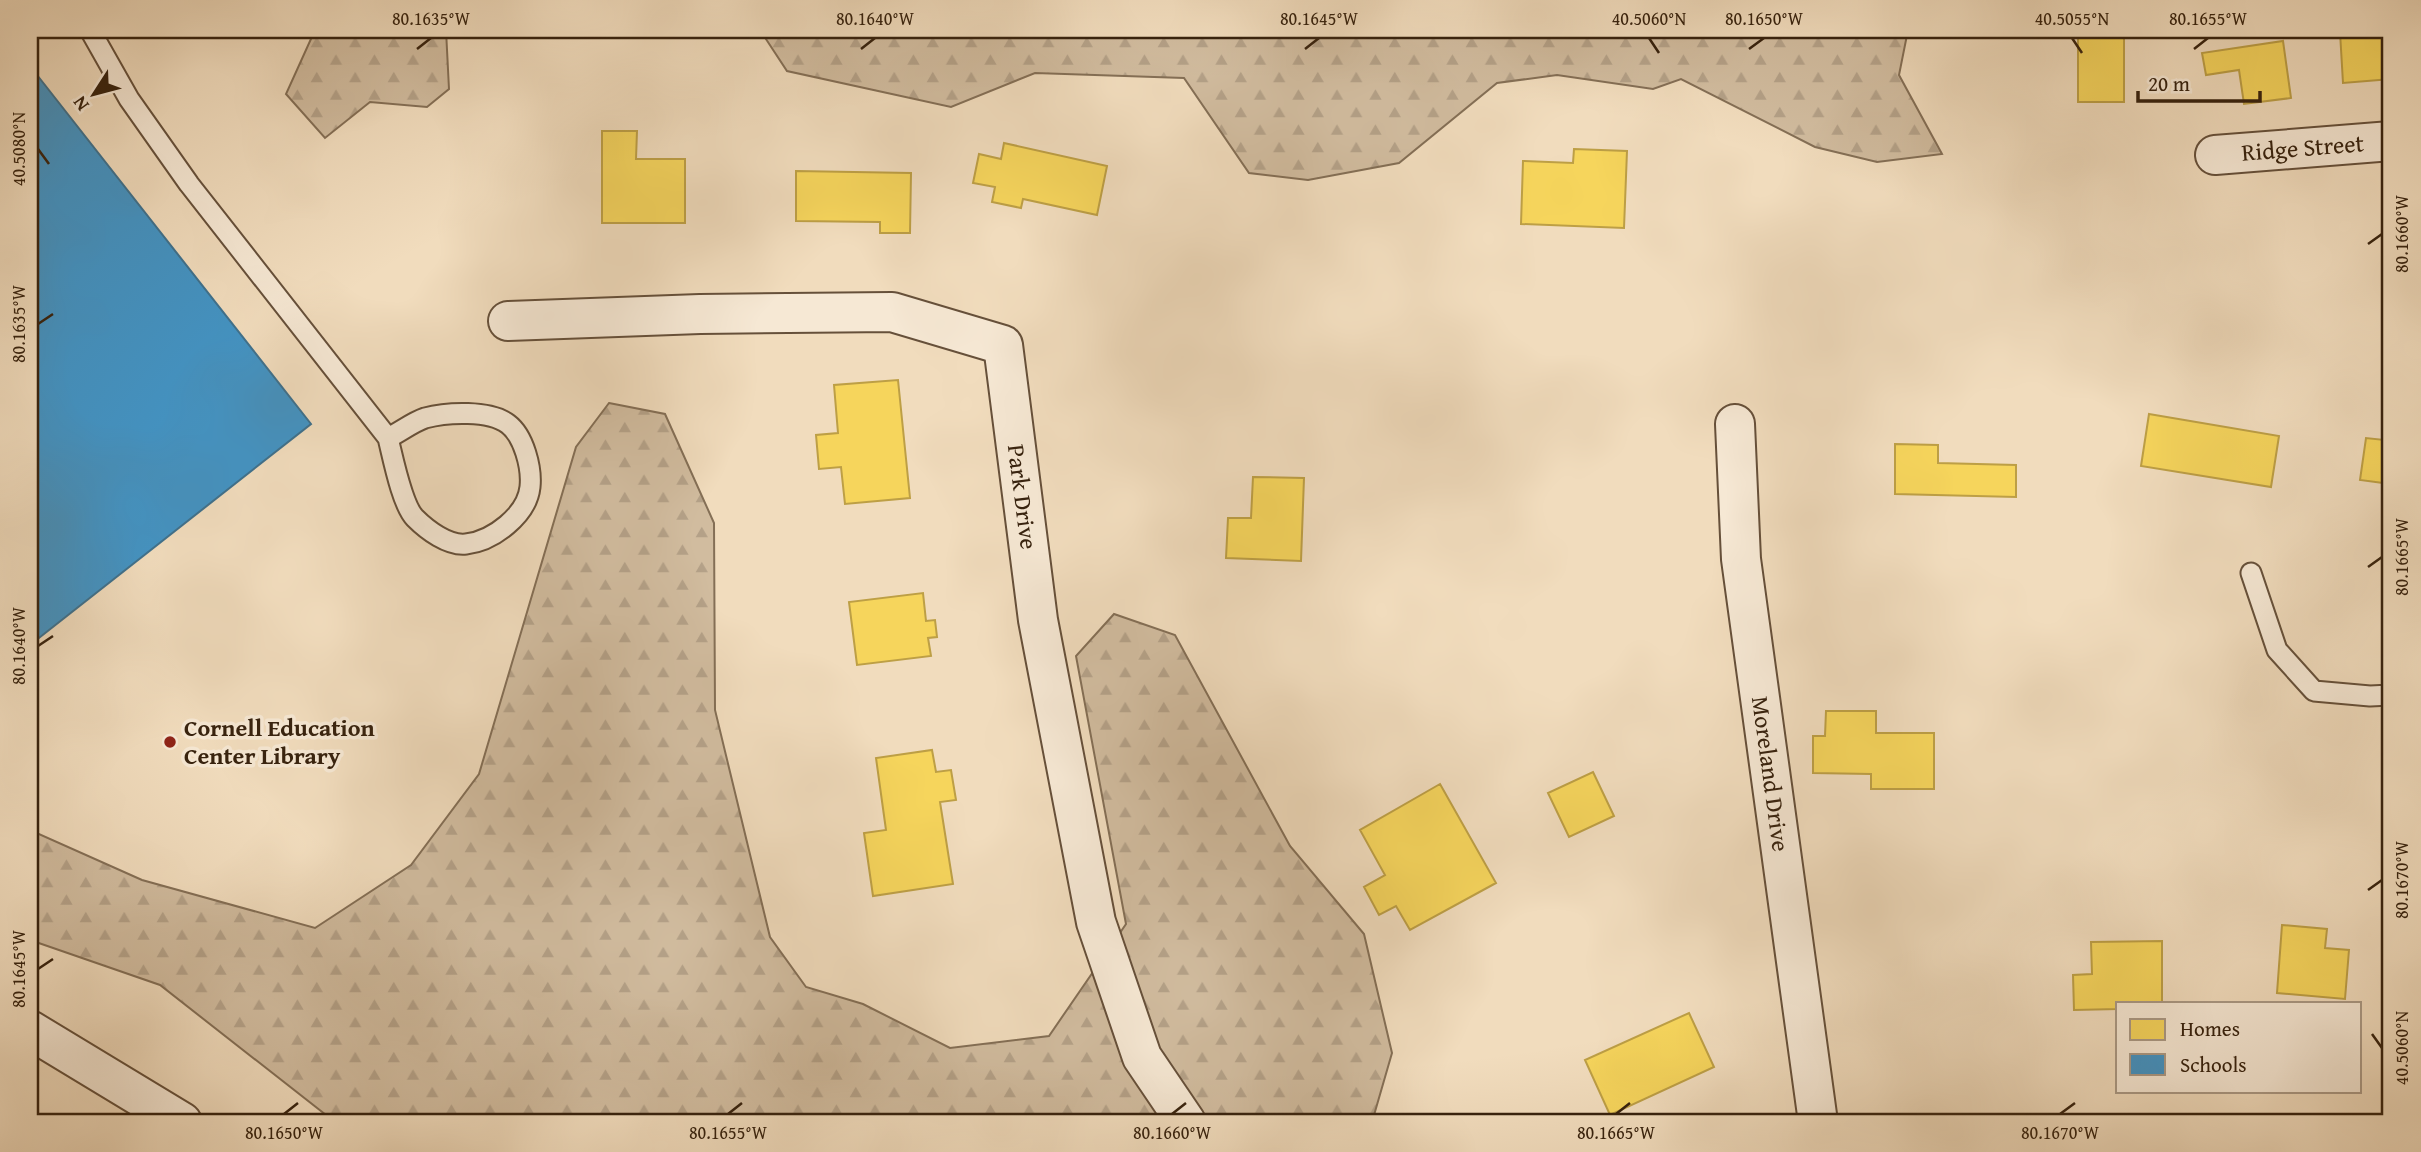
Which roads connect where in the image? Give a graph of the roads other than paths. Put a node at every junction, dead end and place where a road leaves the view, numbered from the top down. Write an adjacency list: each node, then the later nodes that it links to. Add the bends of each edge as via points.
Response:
1 (90, 30): 6 (lane, via 129,99 189,184)
2 (2391, 141): 3 (street, Ridge Street)
3 (2214, 155)
4 (508, 321): 11 (street, Park Drive, via 892,312 1003,345 1038,620 1096,922 1142,1056)
5 (1735, 424): 12 (street, Moreland Drive, via 1741,559)
6 (388, 438): 6 (lane, via 413,517 440,538 465,544 494,534 519,512 530,488 528,453 509,424 482,413 425,418)
7 (2251, 573): 8 (lane, via 2277,650 2314,691)
8 (2391, 695)
9 (30, 1030): 10 (street)
10 (182, 1122)
11 (1186, 1122)
12 (1818, 1122)

